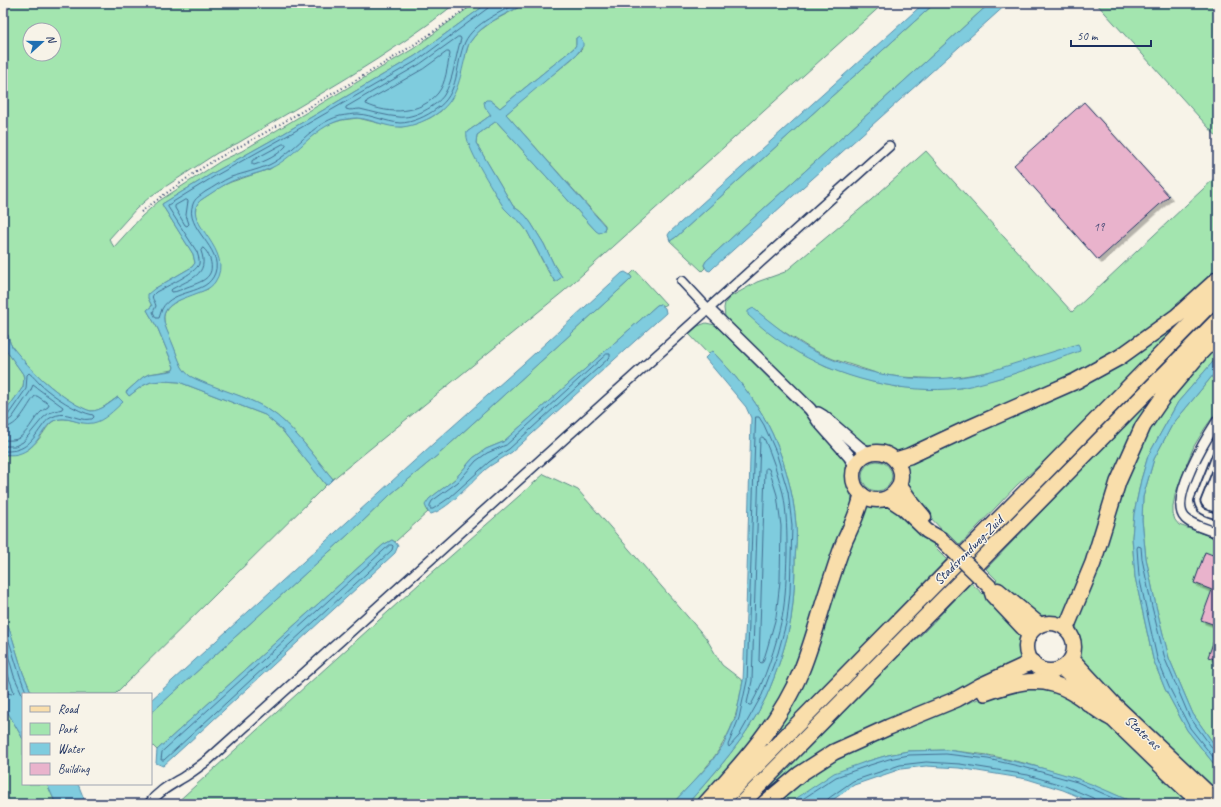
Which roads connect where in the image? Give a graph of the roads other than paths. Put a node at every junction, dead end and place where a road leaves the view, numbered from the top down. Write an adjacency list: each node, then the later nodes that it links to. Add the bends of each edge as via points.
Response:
1 (889, 146): 5 (street)
2 (1218, 279): 12 (highway, via 1177,316 1120,357 1076,381)
3 (682, 281): 5 (street)
4 (1218, 296): 32 (highway, Stadsrondweg-Zuid)
5 (708, 309): 8 (street); 30 (street, via 214,754 189,774 163,789)
6 (1218, 320): 33 (highway, Stadsrondweg-Zuid)
7 (1218, 334): 22 (highway, via 1163,397 1143,426 1118,482 1093,563)
8 (810, 409): 11 (street, via 823,416); 13 (street)
9 (1218, 420): 18 (street, via 1191,467 1180,508 1188,521)
10 (1218, 448): 17 (lane, via 1197,501 1202,511)
11 (868, 453): 12 (main road, via 880,451); 13 (main road)
12 (896, 460): 14 (main road, via 902,473)
13 (855, 465): 15 (main road, via 853,479)
14 (900, 486): 16 (main road); 19 (main road)
15 (862, 495): 16 (main road, via 873,500); 31 (highway, via 810,648 792,689 765,735)
16 (888, 498): 19 (main road, via 903,508 927,531)
17 (1218, 517)
18 (1218, 534)
19 (941, 539): 20 (main road, bridge)
20 (990, 587): 21 (main road, via 998,590); 23 (main road, via 994,596)
21 (1040, 625): 22 (main road, via 1050,622); 23 (main road)
22 (1066, 628): 24 (main road, via 1074,644)
23 (1029, 636): 25 (main road, via 1026,647)
24 (1072, 657): 26 (main road, via 1070,662); 29 (main road, State-as, via 1114,704)
25 (1032, 662): 26 (main road, via 1045,670); 27 (highway)
26 (1061, 668): 28 (main road, State-as, via 1103,706)
27 (957, 699): 28 (highway, via 1025,681 1047,682 1071,691 1100,713); 34 (highway, via 834,752 800,774)
28 (1111, 718): 35 (main road, State-as)
29 (1218, 802)
30 (149, 804)
31 (705, 804)
32 (719, 804)
33 (742, 804)
34 (764, 804)
35 (1202, 804)

